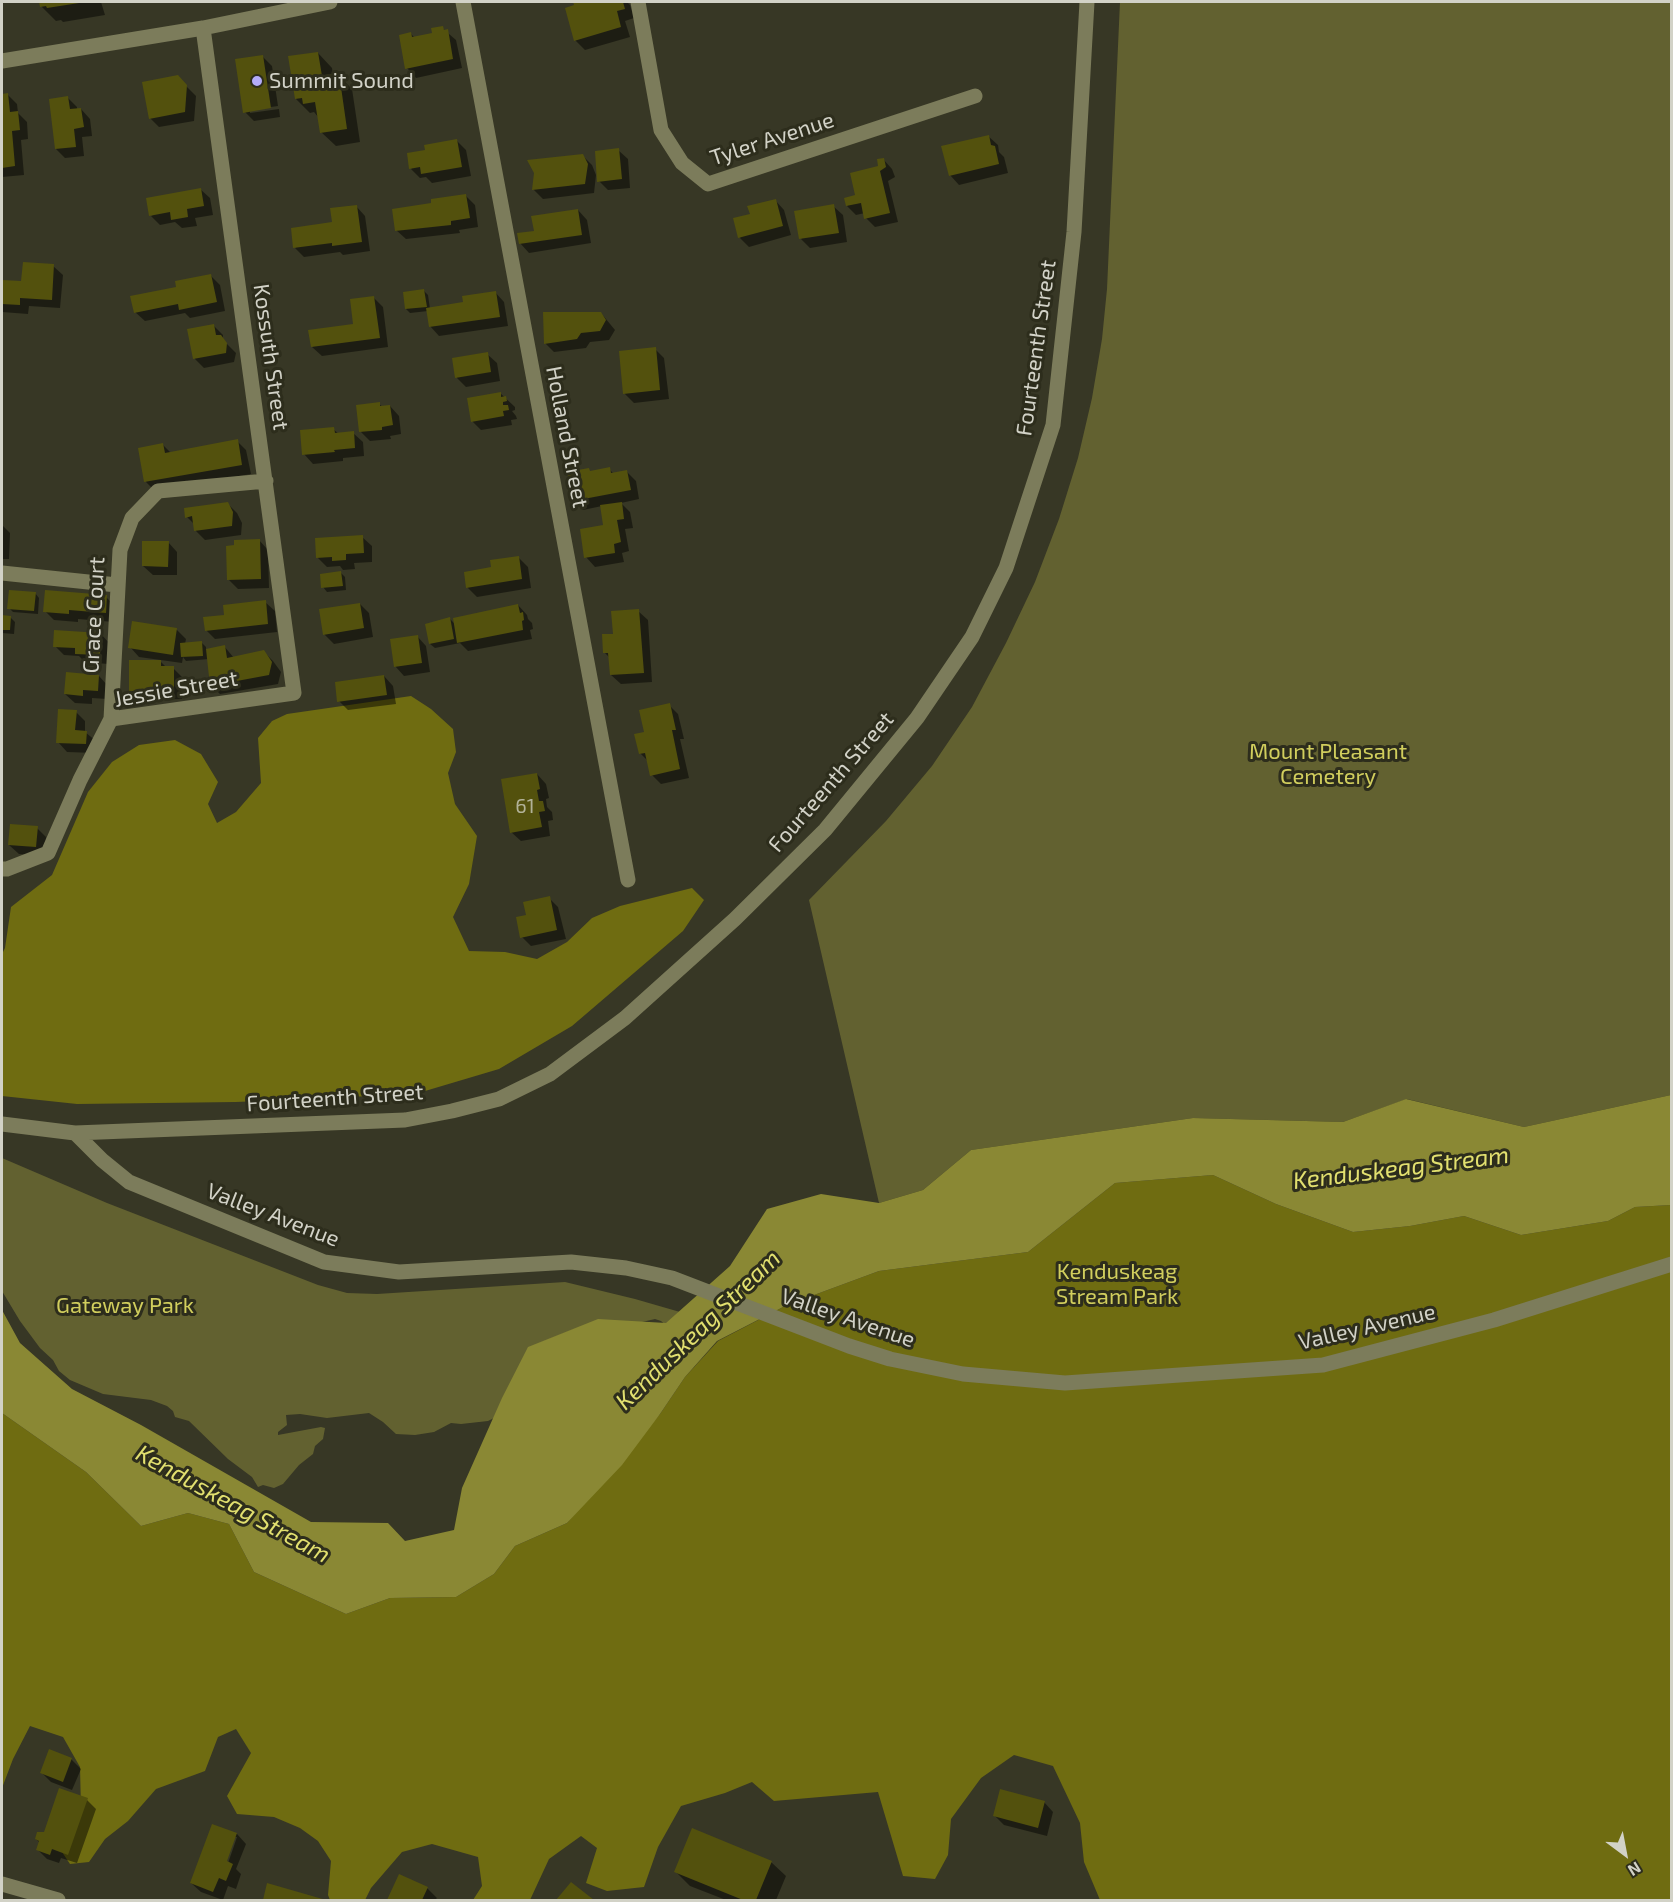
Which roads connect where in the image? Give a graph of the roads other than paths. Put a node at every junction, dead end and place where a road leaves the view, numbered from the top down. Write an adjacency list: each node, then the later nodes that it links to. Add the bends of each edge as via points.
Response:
1 (330, 2): 5 (street)
2 (463, 2): 14 (street, Holland Street)
3 (638, 2): 7 (street, Tyler Avenue, via 661,130 682,163 708,184)
4 (1087, 2): 16 (street, Fourteenth Street, via 1074,232 1053,425 1006,568 972,637 917,718 825,830 735,919 625,1018 550,1074 499,1099 405,1120)
5 (203, 28): 6 (street); 8 (street, Kossuth Street)
6 (2, 61)
7 (975, 96)
8 (266, 481): 10 (street, Grace Court, via 158,491 132,518 120,549); 11 (street, Kossuth Street)
9 (2, 573): 10 (street)
10 (117, 585): 12 (street, Grace Court)
11 (294, 693): 12 (street, Jessie Street)
12 (111, 719): 13 (street, Jessie Street, via 48,853)
13 (4, 869)
14 (628, 880)
15 (2, 1124): 16 (street)
16 (75, 1133): 17 (street, Valley Avenue, via 129,1182 324,1262 399,1272 571,1262 627,1268 672,1278 890,1359 963,1374 1065,1383 1323,1365 1494,1320)
17 (1671, 1264)
18 (2, 1884): 19 (street)
19 (58, 1900)

